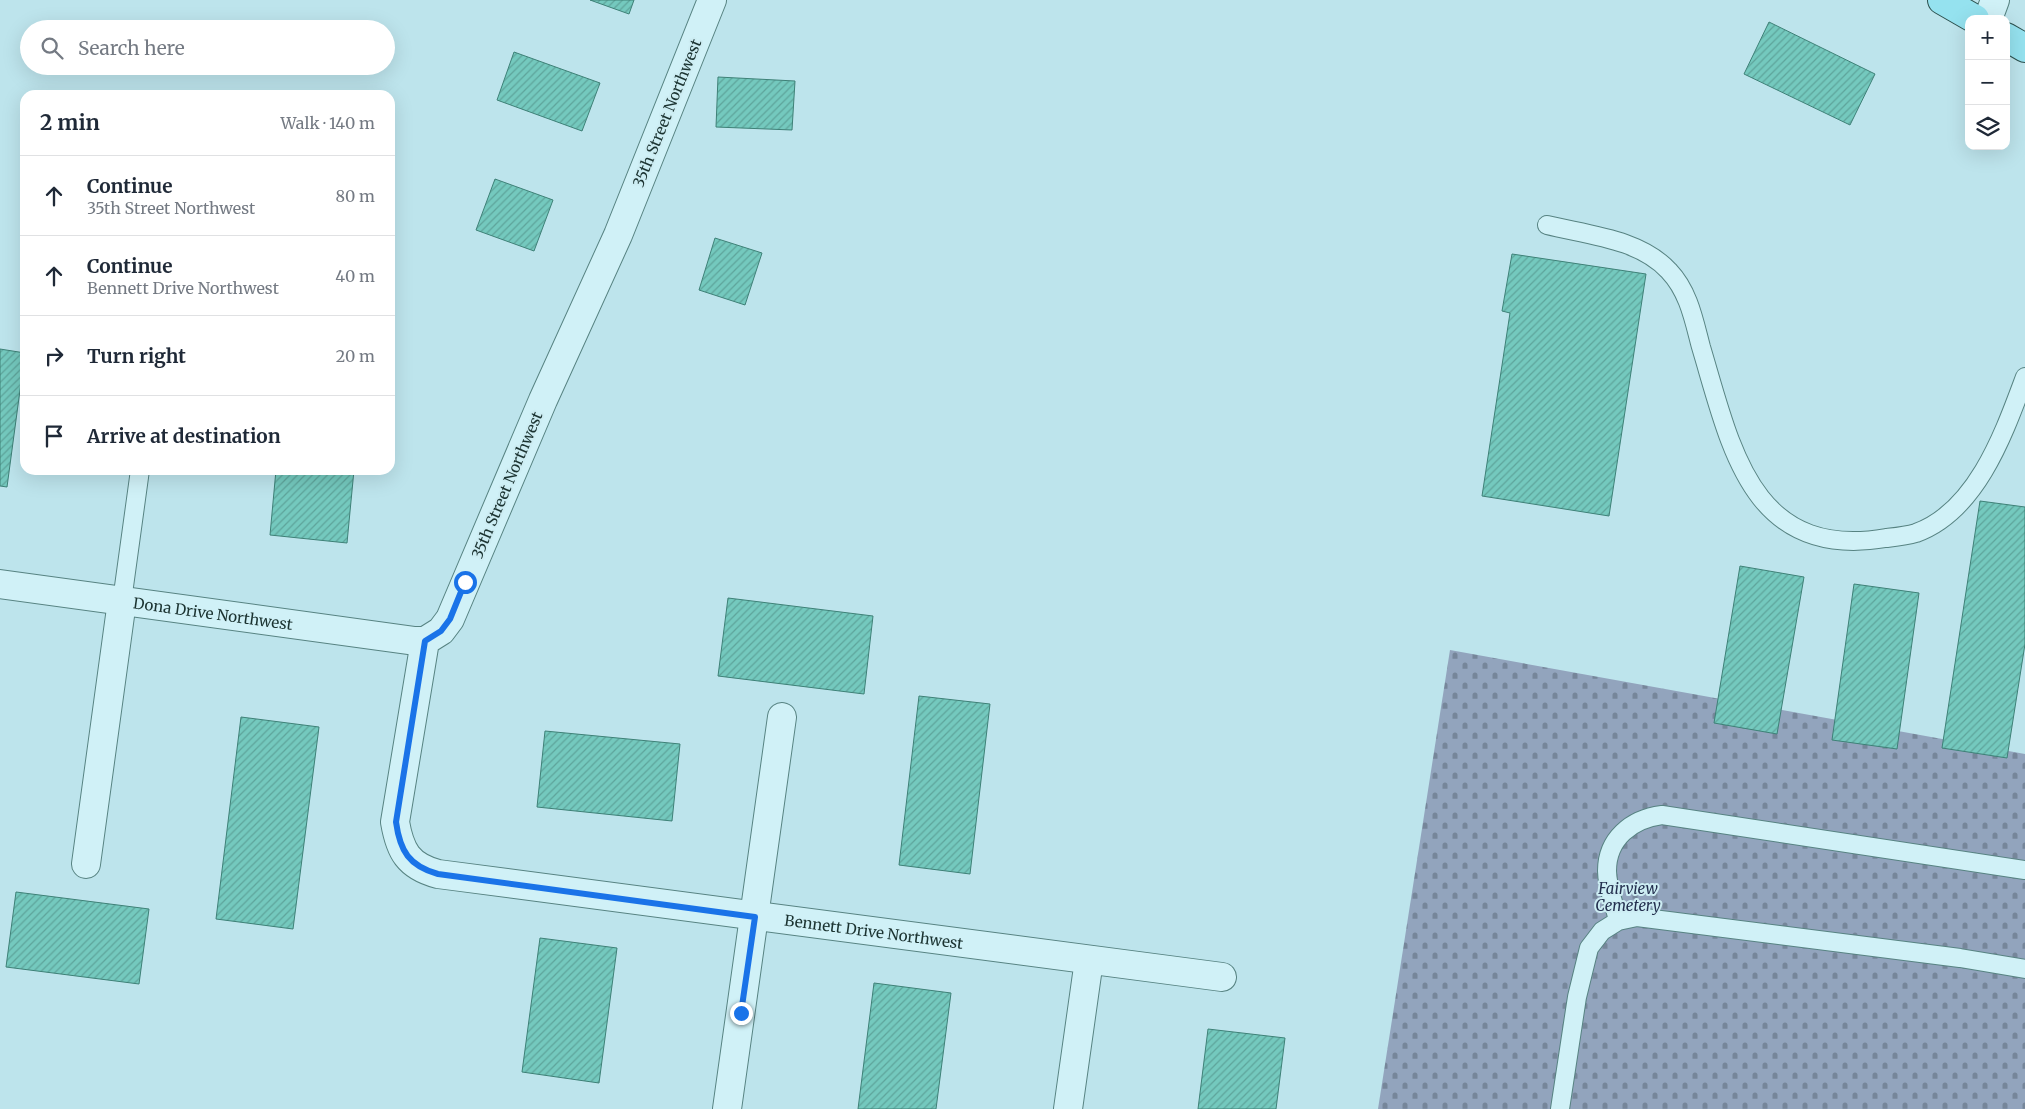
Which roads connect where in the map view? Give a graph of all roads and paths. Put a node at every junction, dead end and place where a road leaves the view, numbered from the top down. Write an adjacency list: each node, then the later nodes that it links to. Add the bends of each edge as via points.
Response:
1 (712, 0): 13 (street, 35th Street Northwest, via 618,235 543,400 450,619 441,631)
2 (1942, 0): 4 (main road)
3 (1995, 0): 5 (street)
4 (1968, 15)
5 (1989, 15)
6 (2010, 39): 7 (main road)
7 (2025, 48)
8 (1548, 225): 9 (lane, via 1625,244 1646,253 1669,271 1686,295 1729,442 1752,487 1773,513 1798,530 1826,540 1872,541 1915,533 1934,524 1962,502 1983,475)
9 (2025, 377)
10 (139, 475): 12 (lane)
11 (0, 584): 12 (street, Dona Drive Northwest)
12 (122, 602): 13 (street, Dona Drive Northwest); 15 (street)
13 (425, 641): 17 (street, Bennett Drive Northwest, via 396,822 399,842 410,859 426,871 438,874)
14 (782, 718): 17 (street)
15 (86, 864)
16 (2025, 870): 18 (lane, via 1651,816 1633,823 1618,836 1610,851 1607,872)
17 (755, 917): 19 (street, Bennett Drive Northwest); 22 (street)
18 (1618, 921): 20 (lane, via 1637,917); 24 (lane, via 1602,931 1589,948)
19 (1089, 960): 21 (street, Bennett Drive Northwest); 23 (street)
20 (2025, 969)
21 (1222, 977)
22 (727, 1109)
23 (1068, 1109)
24 (1560, 1109)

